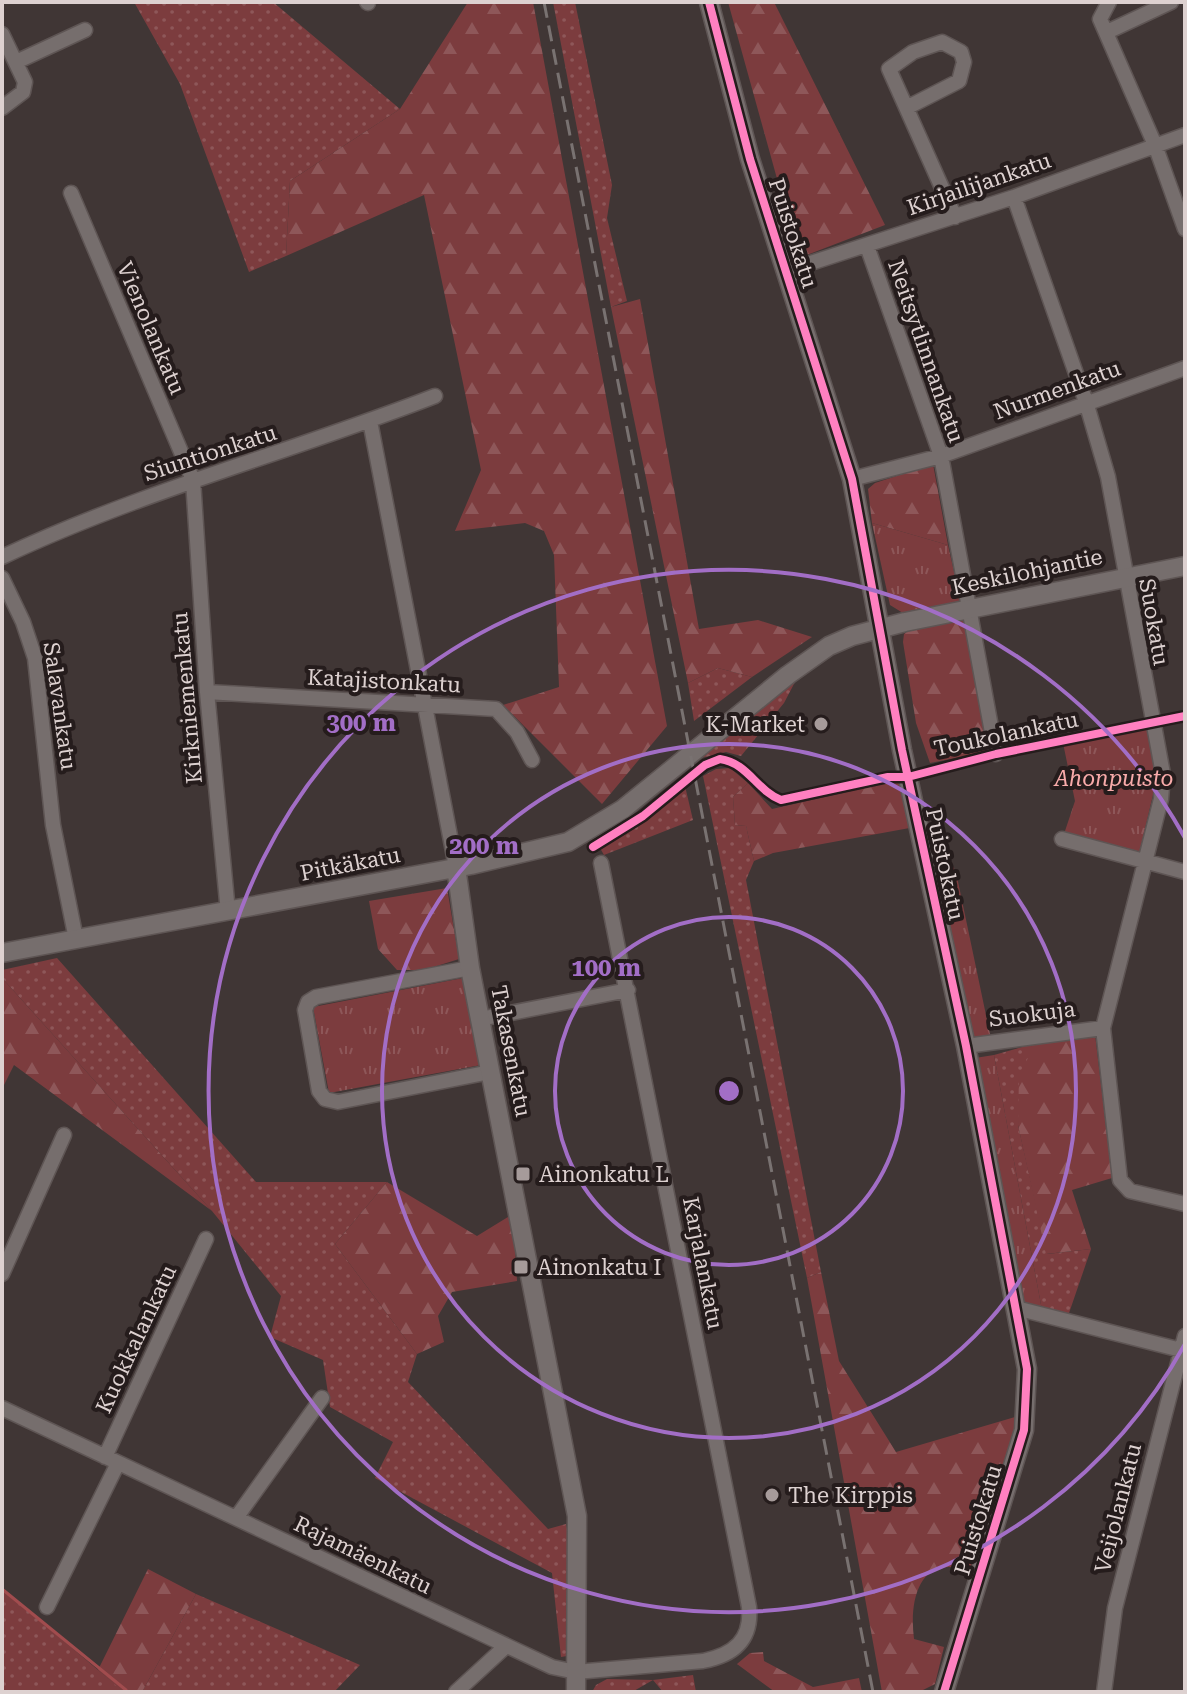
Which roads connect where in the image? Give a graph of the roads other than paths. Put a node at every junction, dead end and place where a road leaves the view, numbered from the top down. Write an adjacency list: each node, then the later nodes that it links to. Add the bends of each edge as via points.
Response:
1 (709, 2): 17 (street, Puistokatu)
2 (1109, 2): 5 (street, via 1100,19)
3 (1171, 2): 5 (street)
4 (85, 30): 7 (street)
5 (1107, 32): 11 (street)
6 (2, 34): 7 (street)
7 (16, 62): 9 (street, via 25,82 23,92)
8 (908, 107): 8 (street, via 889,69 913,52 942,42 961,52 959,81); 14 (street)
9 (2, 108)
10 (1185, 135): 11 (street, Kirjailijankatu)
11 (1155, 145): 13 (street, Kirjailijankatu); 15 (street)
12 (71, 193): 24 (street, Vienolankatu)
13 (1014, 197): 14 (street, Kirjailijankatu); 20 (street, Suokatu)
14 (955, 217): 16 (street, Kirjailijankatu)
15 (1185, 229)
16 (867, 246): 17 (street, Kirjailijankatu); 22 (street, Neitsytlinnankatu)
17 (786, 271): 23 (street, Puistokatu)
18 (1185, 368): 20 (street, Nurmenkatu)
19 (435, 396): 21 (street, Siuntionkatu)
20 (1086, 402): 22 (street, Nurmenkatu); 27 (street, Suokatu, via 1108,477)
21 (370, 421): 24 (street, Siuntionkatu); 32 (street, Takasenkatu)
22 (941, 456): 23 (street, Nurmenkatu); 29 (street, Neitsytlinnankatu)
23 (852, 479): 30 (street, Puistokatu)
24 (193, 480): 25 (street, Siuntionkatu, via 77,522); 31 (street, Kirkniemenkatu)
25 (2, 557)
26 (1185, 566): 27 (street, Keskilohjantie)
27 (1127, 576): 29 (street, Keskilohjantie); 36 (street, Suokatu, via 1163,774)
28 (2, 578): 41 (street, Salavankatu, via 35,658 53,825)
29 (969, 609): 30 (street, Keskilohjantie); 33 (street, Neitsytlinnankatu)
30 (880, 627): 38 (street, Pitkäkatu, via 829,646 623,809 568,842); 47 (street, Puistokatu)
31 (207, 692): 32 (street, Katajistonkatu); 40 (street, Kirkniemenkatu)
32 (426, 705): 34 (street, Katajistonkatu, via 496,709); 38 (street, Takasenkatu)
33 (996, 754)
34 (532, 760)
35 (1062, 839): 36 (street)
36 (1143, 862): 39 (street); 46 (street, Suokatu)
37 (601, 863): 44 (street, Karjalankatu)
38 (456, 867): 40 (street, Pitkäkatu); 43 (street, Takasenkatu)
39 (1185, 872)
40 (228, 912): 41 (street, Pitkäkatu)
41 (76, 939): 42 (street, Pitkäkatu)
42 (2, 953)
43 (470, 968): 45 (street, Takasenkatu); 48 (street, via 308,1002 319,1091 338,1102)
44 (628, 990): 45 (street); 61 (street, Karjalankatu, via 749,1607 746,1639)
45 (480, 1019): 48 (street, Takasenkatu)
46 (1103, 1028): 47 (street, Suokuja); 50 (street, Suokatu, via 1120,1180 1130,1191)
47 (966, 1046): 53 (street, Puistokatu)
48 (490, 1072): 62 (street, Takasenkatu, via 577,1516)
49 (64, 1135): 52 (street)
50 (1185, 1204)
51 (206, 1239): 57 (street, Kuokkalankatu)
52 (2, 1274)
53 (1016, 1308): 54 (street); 65 (street, Puistokatu, via 1027,1369 1024,1430)
54 (1184, 1346): 66 (street, Veijolankatu, via 1115,1608)
55 (322, 1398): 58 (street)
56 (2, 1408): 57 (street, Rajamäenkatu)
57 (111, 1460): 58 (street, Rajamäenkatu); 59 (street, Kuokkalankatu)
58 (236, 1518): 60 (street, Rajamäenkatu)
59 (47, 1607)
60 (505, 1647): 62 (street, Rajamäenkatu); 63 (street)
61 (721, 1658): 62 (street, Rajamäenkatu)
62 (576, 1672): 64 (street, Takasenkatu)
63 (456, 1692)
64 (576, 1692)
65 (944, 1692)
66 (1104, 1692)

